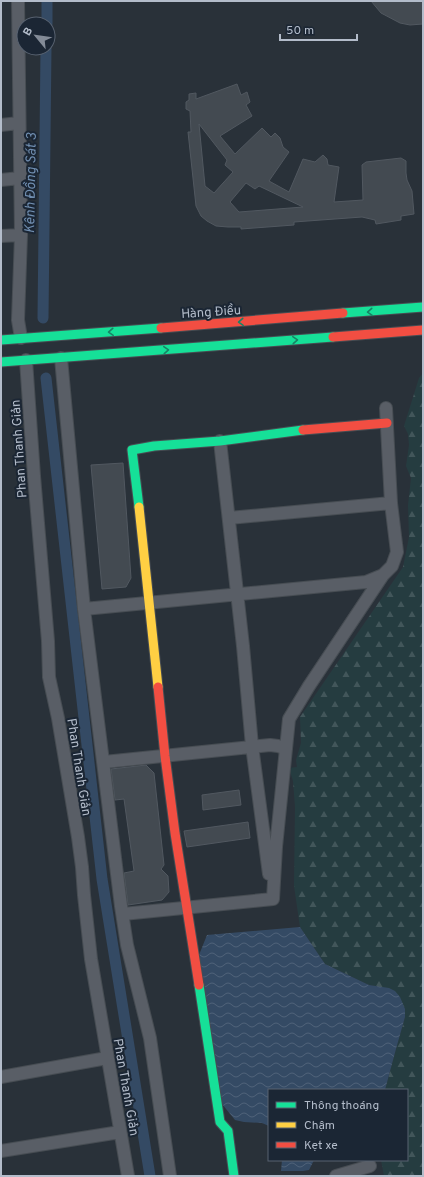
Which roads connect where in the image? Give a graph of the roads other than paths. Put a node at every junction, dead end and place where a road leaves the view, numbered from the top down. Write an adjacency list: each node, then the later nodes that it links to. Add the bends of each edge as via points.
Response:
1 (18, 1): 2 (street)
2 (19, 123): 3 (street); 4 (street)
3 (1, 125)
4 (20, 178): 5 (street); 6 (street)
5 (1, 180)
6 (21, 235): 7 (street); 11 (street, via 18,320)
7 (1, 236)
8 (423, 307): 9 (street, Hàng Điều)
9 (393, 321): 10 (street, Hàng Điều); 11 (street, Hàng Điều, one-way to 11); 13 (street, Hàng Điều, one-way to 9)
10 (423, 330)
11 (21, 338): 12 (street, Hàng Điều)
12 (1, 340)
13 (61, 358): 14 (street, Hàng Điều); 24 (street)
14 (26, 360): 15 (street, Hàng Điều); 32 (street, Phan Thanh Giản, via 49,677 78,837 91,959)
15 (1, 362)
16 (386, 408): 17 (street)
17 (387, 423): 18 (street); 19 (street)
18 (220, 441): 20 (street); 23 (street, via 132,450)
19 (391, 503): 20 (street); 21 (street, via 397,552 392,566)
20 (229, 518): 22 (street)
21 (383, 576): 22 (street, via 366,582); 26 (street, via 289,719)
22 (236, 594): 23 (street); 25 (street)
23 (149, 603): 24 (street); 27 (street)
24 (84, 609): 28 (street)
25 (252, 746): 26 (street, via 270,745); 27 (street); 29 (street)
26 (286, 749): 29 (street)
27 (165, 756): 28 (street); 30 (street)
28 (104, 762): 31 (street)
29 (273, 899): 30 (street)
30 (187, 908): 31 (street); 39 (street, via 220,1122 228,1131)
31 (123, 914): 38 (street, via 127,945 150,1038)
32 (108, 1058): 33 (street); 34 (street, Phan Thanh Giản)
33 (1, 1077)
34 (120, 1132): 35 (street); 37 (street, Phan Thanh Giản)
35 (1, 1151)
36 (370, 1166): 40 (street)
37 (128, 1176)
38 (170, 1176)
39 (234, 1176)
40 (336, 1176)

